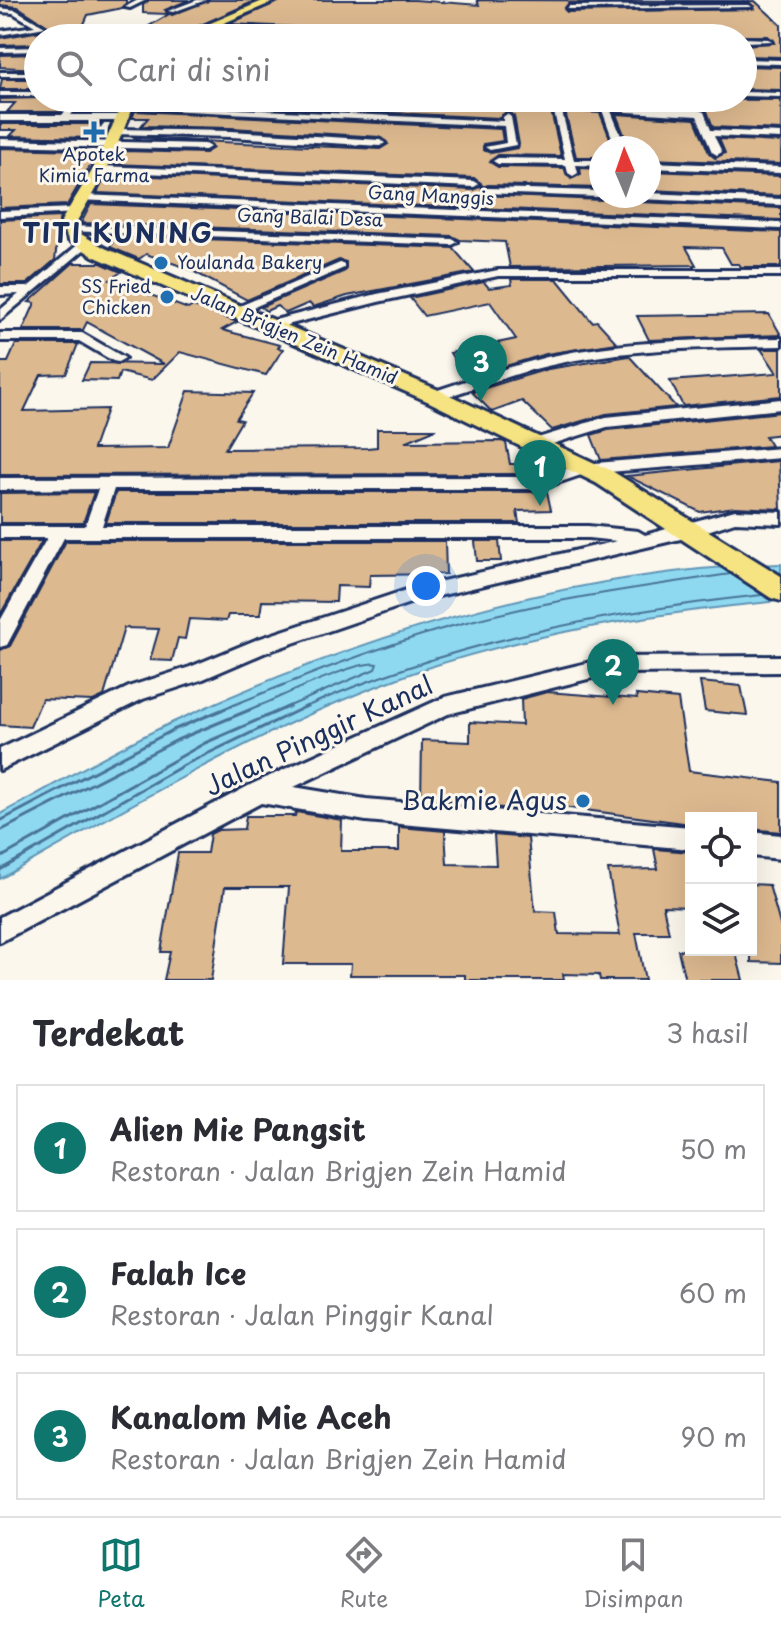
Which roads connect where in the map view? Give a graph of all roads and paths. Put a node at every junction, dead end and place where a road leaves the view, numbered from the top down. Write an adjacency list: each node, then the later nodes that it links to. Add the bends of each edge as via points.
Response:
1 (143, 0): 7 (street)
2 (203, 0): 11 (street)
3 (273, 0): 12 (main road)
4 (284, 0): 12 (main road)
5 (645, 0): 6 (street)
6 (653, 4): 8 (street, via 664,11); 9 (street)
7 (128, 7)
8 (749, 7)
9 (569, 8)
10 (0, 10): 13 (street, via 14,11)
11 (171, 11)
12 (250, 11): 14 (main road)
13 (37, 24)
14 (214, 24)
15 (24, 30): 16 (street)
16 (0, 33)
17 (757, 41): 18 (street)
18 (768, 41)
19 (24, 49): 20 (street)
20 (0, 50)
21 (757, 61): 22 (street)
22 (781, 62)
23 (0, 74): 24 (street)
24 (24, 74)
25 (0, 94): 26 (street)
26 (24, 94)
27 (757, 94): 28 (street)
28 (781, 95)
29 (69, 112): 35 (street)
30 (505, 112): 37 (street)
31 (558, 112): 49 (street)
32 (607, 112): 40 (street)
33 (694, 112): 38 (street, via 700,113)
34 (0, 118): 35 (street)
35 (64, 118): 36 (street)
36 (121, 120): 37 (street); 39 (street); 42 (street); 44 (street); 52 (main road)
37 (508, 124): 46 (street, via 511,145)
38 (708, 133): 41 (street); 47 (street)
39 (273, 136): 43 (street, via 295,132); 45 (street)
40 (616, 136)
41 (781, 136)
42 (0, 142)
43 (380, 143)
44 (205, 147)
45 (268, 147)
46 (490, 147)
47 (717, 152)
48 (498, 161): 49 (street)
49 (571, 162): 50 (street); 54 (street)
50 (589, 163)
51 (661, 165): 53 (street)
52 (100, 169): 55 (street); 61 (main road)
53 (781, 170)
54 (573, 173)
55 (474, 184)
56 (488, 191): 57 (street)
57 (589, 194)
58 (661, 197): 59 (street)
59 (781, 202)
60 (601, 208): 63 (street)
61 (75, 213): 62 (street); 63 (street, Gang Manggis); 65 (street, Gang Balai Desa); 66 (main road, Jalan Brigjen Zein Hamid, via 74,237)
62 (0, 214)
63 (603, 219): 64 (street, Gang Manggis)
64 (781, 226)
65 (452, 242)
66 (85, 244): 69 (street); 71 (main road, Jalan Brigjen Zein Hamid)
67 (340, 266): 71 (street)
68 (781, 273): 73 (street, via 498,273)
69 (31, 290): 70 (street); 72 (street)
70 (0, 291)
71 (234, 311): 73 (main road, Jalan Brigjen Zein Hamid)
72 (0, 316)
73 (271, 325): 77 (main road, Jalan Brigjen Zein Hamid)
74 (0, 337): 76 (street, via 82,337)
75 (781, 342): 77 (street, via 675,344 570,358)
76 (118, 358)
77 (434, 396): 79 (main road, Jalan Brigjen Zein Hamid)
78 (781, 404): 79 (street, via 606,422)
79 (533, 445): 81 (main road, Jalan Brigjen Zein Hamid)
80 (781, 453): 81 (street)
81 (583, 469): 83 (street, via 540,483); 85 (main road, Jalan Brigjen Zein Hamid)
82 (0, 484): 83 (street)
83 (108, 484): 88 (street)
84 (781, 518): 85 (street, via 735,516)
85 (699, 530): 89 (street); 90 (main road, Jalan Brigjen Zein Hamid); 91 (main road, Jalan Brigjen Zein Hamid)
86 (0, 532): 87 (street)
87 (58, 533): 88 (street); 92 (street)
88 (91, 533): 89 (street, via 588,532)
89 (652, 539): 94 (street, via 451,585 341,618 138,692)
90 (781, 570)
91 (781, 590)
92 (0, 639)
93 (781, 664): 95 (street, Jalan Pinggir Kanal, via 612,665 484,696 445,706)
94 (0, 760)
95 (260, 792): 96 (street, via 366,810); 99 (street, Jalan Pinggir Kanal)
96 (685, 837)
97 (757, 845): 98 (street)
98 (781, 847)
99 (0, 930)

